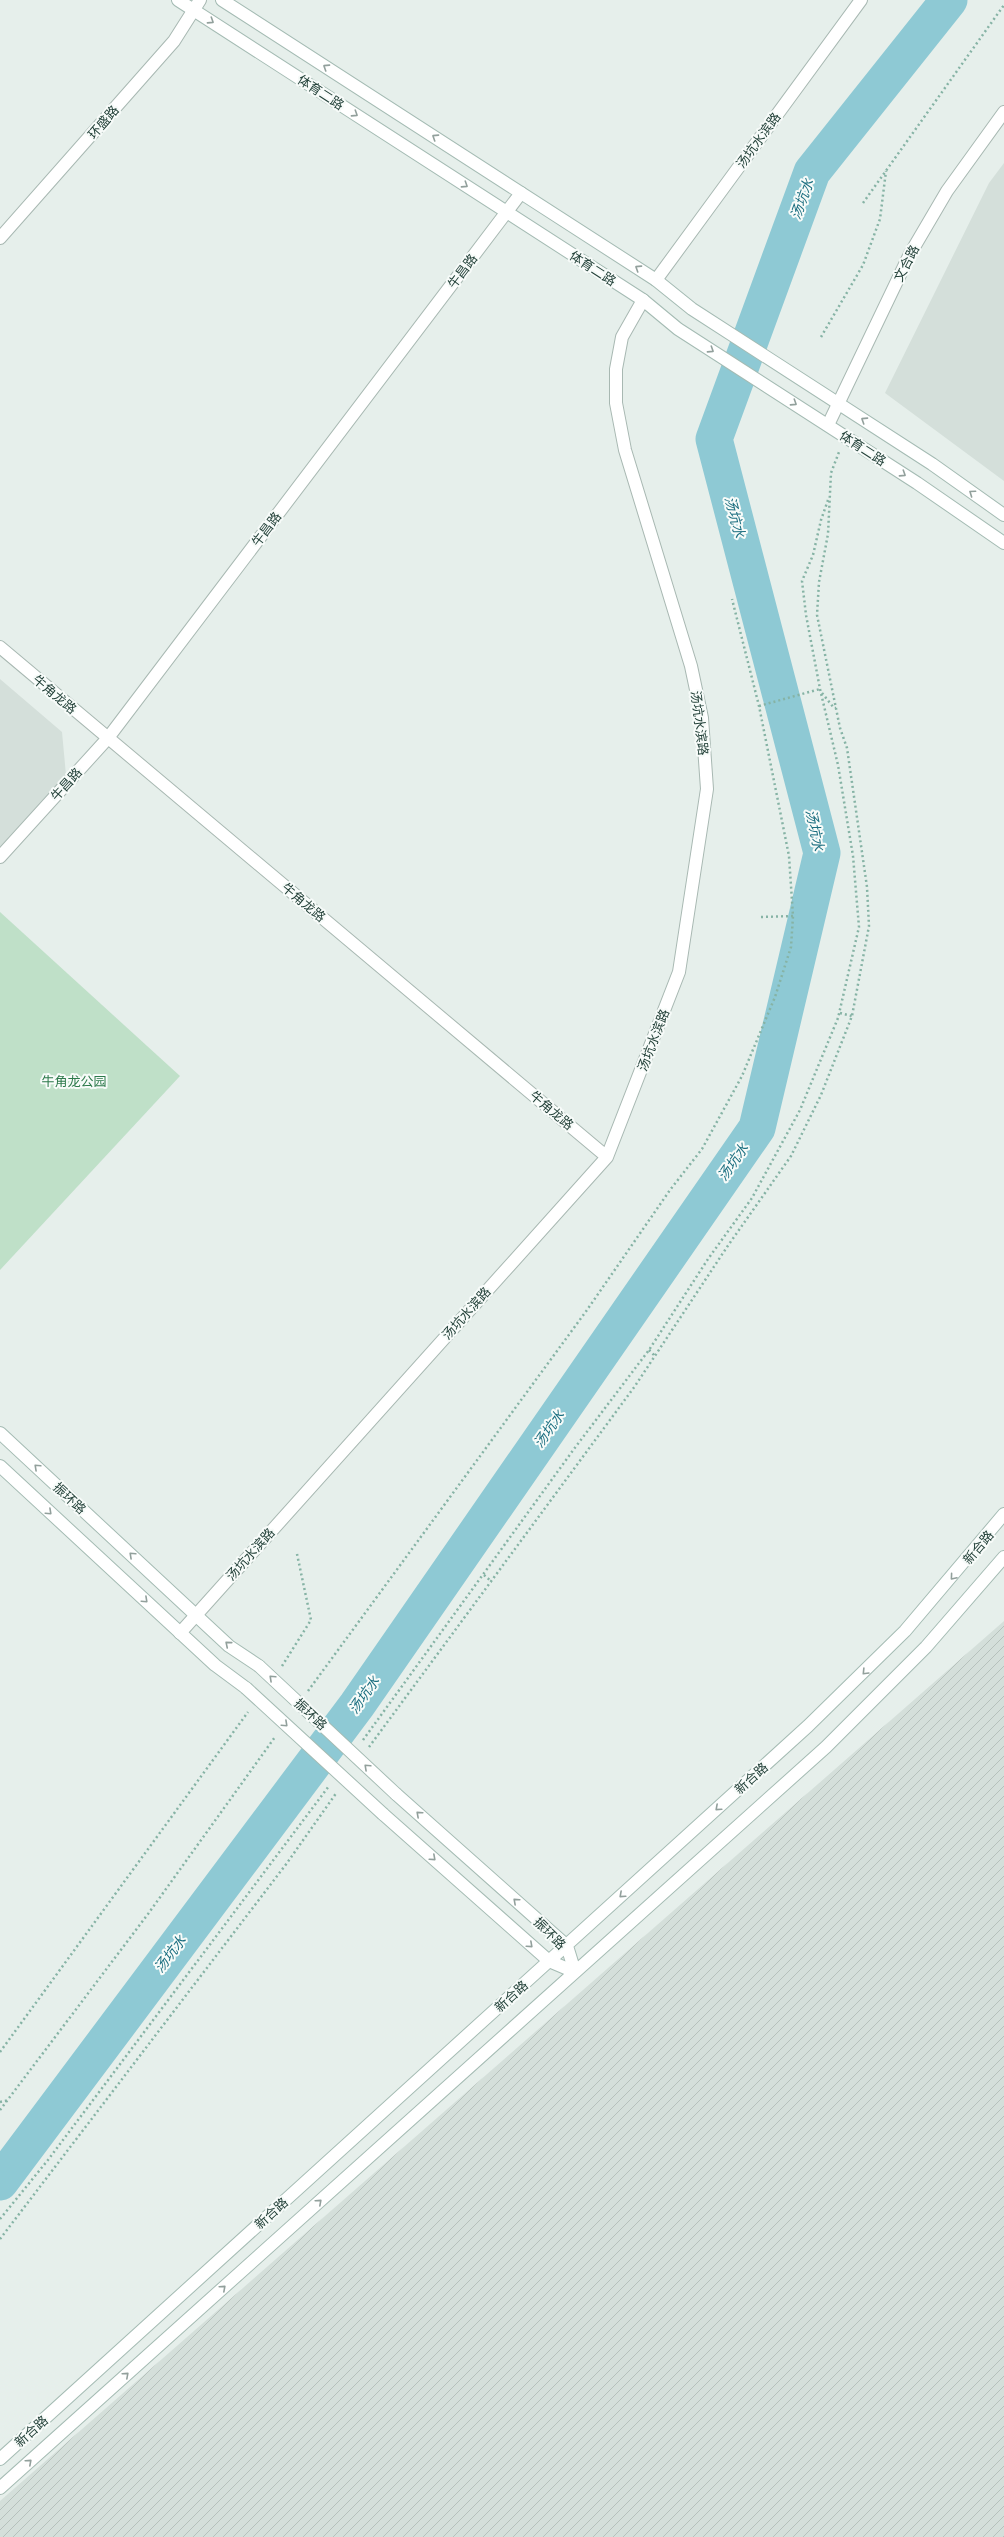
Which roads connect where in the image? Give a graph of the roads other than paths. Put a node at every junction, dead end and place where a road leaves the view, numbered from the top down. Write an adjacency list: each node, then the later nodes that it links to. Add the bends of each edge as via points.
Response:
1 (178, 0): 4 (street, 体育二路)
2 (222, 0): 6 (street, 体育二路, one-way to 2)
3 (861, 0): 9 (street, 汤坑水滨路)
4 (197, 5): 7 (street, 体育二路, one-way to 7); 8 (street, 环盛路, via 174,41)
5 (1004, 112): 11 (street, 文合路, via 947,191 910,254)
6 (521, 193): 7 (street, 牛昌路); 9 (street, 体育二路, one-way to 6)
7 (507, 212): 10 (street, 体育二路); 16 (street, 牛昌路)
8 (0, 238)
9 (656, 280): 11 (street, 体育二路, via 692,309)
10 (643, 300): 12 (street, 体育二路, one-way to 12, via 678,329); 18 (street, 汤坑水滨路, via 622,337 616,369 616,403 625,450 691,666 702,718 707,789 679,972)
11 (838, 403): 12 (street, 文合路); 13 (street, 体育二路, one-way to 11, via 932,464)
12 (828, 425): 14 (street, 体育二路, one-way to 14)
13 (1004, 515)
14 (1004, 543)
15 (0, 647): 16 (street, 牛角龙路)
16 (108, 738): 17 (street, 牛昌路); 18 (street, 牛角龙路)
17 (0, 857)
18 (607, 1157): 23 (street, 汤坑水滨路)
19 (0, 1433): 23 (street, 振环路, one-way to 19)
20 (0, 1466): 24 (street, 振环路, one-way to 24)
21 (1004, 1514): 25 (street, 新合路, one-way to 25, via 949,1582 856,1682)
22 (1004, 1557): 27 (street, 新合路, via 926,1647 826,1747)
23 (196, 1615): 24 (street, 汤坑水滨路); 25 (street, 振环路, one-way to 23, bridge, via 396,1794 260,1666 229,1646)
24 (180, 1633): 26 (street, 振环路, one-way to 26, bridge, via 215,1665 246,1688)
25 (567, 1946): 26 (street, 新合路); 27 (street, 振环路)
26 (549, 1961): 27 (street, 振环路); 28 (street, 新合路)
27 (575, 1972): 29 (street, 新合路, one-way to 27)
28 (1, 2458)
29 (12, 2478): 30 (street, 新合路); 31 (street)
30 (0, 2488)
31 (0, 2497)

